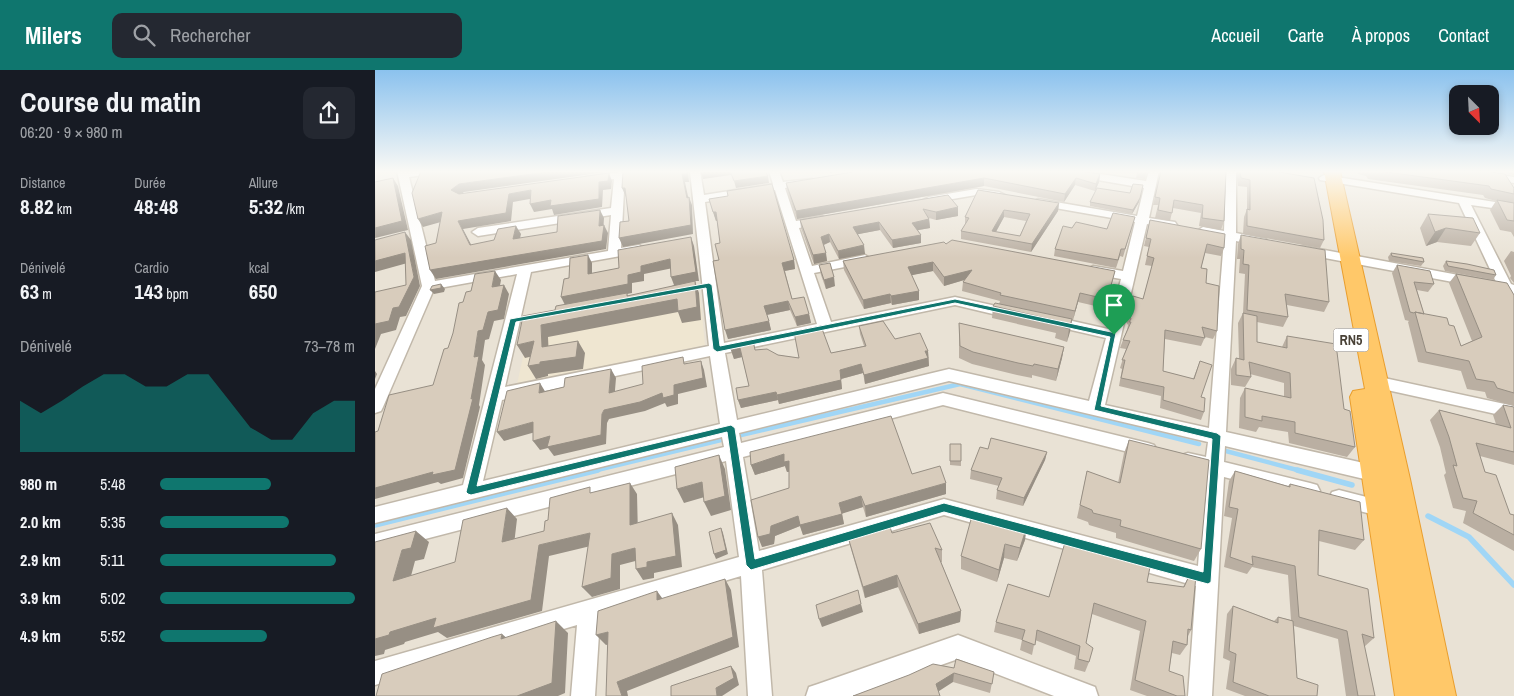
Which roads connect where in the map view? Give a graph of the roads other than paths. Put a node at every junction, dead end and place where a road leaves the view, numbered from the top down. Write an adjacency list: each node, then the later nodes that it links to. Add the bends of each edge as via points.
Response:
1 (409, 200): 18 (street)
2 (618, 200): 14 (street)
3 (699, 200): 38 (street, via 704,286)
4 (784, 200): 17 (street)
5 (933, 200): 12 (street)
6 (1031, 200): 16 (street)
7 (1146, 200): 16 (street)
8 (1231, 200): 20 (street)
9 (1332, 200): 25 (highway, RN5)
10 (1463, 200): 31 (street)
11 (1464, 200): 13 (street)
12 (918, 203)
13 (1514, 208)
14 (617, 211): 19 (street); 23 (street)
15 (831, 218): 17 (street)
16 (1141, 220): 20 (street); 29 (street)
17 (792, 225): 28 (street)
18 (417, 232): 21 (street); 30 (street)
19 (478, 232)
20 (1230, 236): 25 (street); 45 (street)
21 (400, 237)
22 (650, 248): 23 (street)
23 (614, 254): 27 (street)
24 (874, 257): 28 (street)
25 (1342, 258): 31 (street); 39 (highway, RN5); 48 (highway, RN5)
26 (1079, 267): 29 (street)
27 (525, 269): 30 (street); 35 (street)
28 (807, 270): 36 (street)
29 (1128, 276): 37 (street)
30 (429, 286): 41 (street)
31 (1510, 288): 32 (street)
32 (1514, 304)
33 (533, 317): 35 (street)
34 (1034, 318): 36 (street, via 955,301); 37 (street)
35 (513, 321): 40 (street)
36 (825, 327): 38 (street)
37 (1114, 335): 42 (street)
38 (717, 349): 40 (street); 44 (street)
39 (1375, 382): 43 (street); 63 (highway, RN5)
40 (495, 394): 49 (street)
41 (375, 407)
42 (1097, 408): 44 (street, via 949,375); 45 (street)
43 (1514, 412)
44 (731, 428): 46 (street); 49 (street)
45 (1217, 436): 47 (street); 48 (street)
46 (733, 453): 47 (street, via 943,399); 52 (street); 53 (street)
47 (1215, 467): 50 (street); 54 (street)
48 (1377, 474): 50 (highway, RN5)
49 (471, 492): 51 (street)
50 (1383, 509): 62 (highway, RN5)
51 (375, 515)
52 (375, 542)
53 (751, 565): 54 (street, via 944,507); 55 (street); 58 (street)
54 (1208, 579): 61 (street)
55 (589, 611): 56 (street); 57 (street)
56 (375, 673)
57 (583, 696)
58 (760, 696)
59 (818, 696): 60 (street, via 958,647)
60 (1086, 696)
61 (1200, 696)
62 (1413, 696)
63 (1438, 696)

